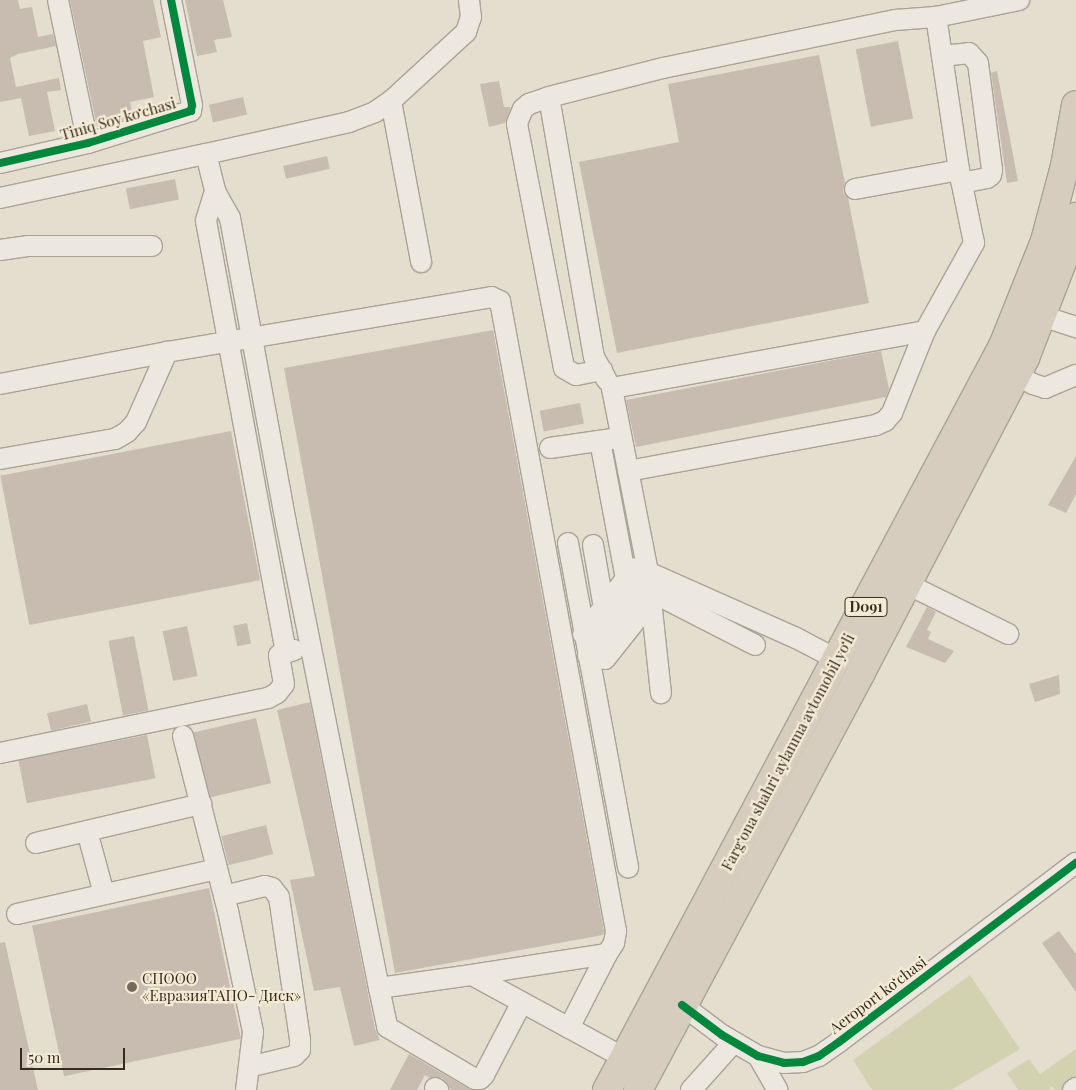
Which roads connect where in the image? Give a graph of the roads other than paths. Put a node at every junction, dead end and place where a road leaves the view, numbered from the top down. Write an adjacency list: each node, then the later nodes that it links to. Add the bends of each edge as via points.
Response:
1 (58, 0): 10 (street)
2 (171, 0): 10 (street, Tiniq Soy koʻchasi, via 191,111)
3 (469, 0): 8 (street, via 471,17 466,32)
4 (1019, 0): 5 (street)
5 (936, 17): 6 (street); 7 (street, via 895,20 663,68)
6 (942, 56): 13 (street); 13 (street, via 969,53 978,62 992,170 987,178)
7 (549, 97): 27 (street, via 594,357); 27 (street, via 529,104 517,123 562,358 564,368 576,375)
8 (390, 101): 11 (street, via 375,112 349,122); 20 (street)
9 (1076, 105): 51 (highway, Fargʻona shahri aylanma avtomobil yoʻli / D091, via 1065,166 1045,241 1004,346)
10 (88, 143): 12 (street, Tiniq Soy koʻchasi)
11 (206, 154): 15 (street); 16 (street)
12 (0, 163)
13 (960, 176): 14 (street); 23 (street, via 974,243)
14 (855, 189)
15 (215, 191): 24 (street, via 230,218); 25 (street, via 206,221)
16 (0, 198)
17 (1076, 216): 21 (highway, Fargʻona shahri aylanma avtomobil yoʻli / D091)
18 (152, 246): 19 (street, via 29,246)
19 (0, 250)
20 (421, 262)
21 (1042, 316): 22 (street); 28 (highway, Fargʻona shahri aylanma avtomobil yoʻli / D091)
22 (1076, 327)
23 (925, 331): 31 (street); 36 (street, via 892,413 876,426)
24 (252, 337): 25 (street); 37 (street); 64 (street, via 491,297 500,301 616,931 614,943)
25 (228, 341): 26 (street); 38 (street)
26 (167, 352): 30 (street); 35 (street, via 136,422 127,432 115,439)
27 (602, 370): 31 (street)
28 (1016, 375): 29 (street, via 1045,388); 43 (highway, Fargʻona shahri aylanma avtomobil yoʻli / D091)
29 (1076, 375)
30 (0, 384)
31 (612, 388): 32 (street)
32 (622, 438): 33 (street); 36 (street)
33 (600, 441): 34 (street); 41 (street)
34 (550, 448)
35 (0, 459)
36 (628, 471): 42 (street)
37 (286, 523): 38 (street); 48 (street)
38 (262, 528): 49 (street)
39 (568, 543): 45 (street)
40 (593, 544): 44 (street)
41 (626, 578): 42 (street); 44 (street)
42 (649, 580): 47 (street); 50 (street); 51 (street, via 796,638); 52 (street)
43 (907, 584): 46 (street); 68 (highway, Fargʻona shahri aylanma avtomobil yoʻli / D091)
44 (604, 608): 45 (street)
45 (583, 634): 50 (street)
46 (1008, 634)
47 (755, 645)
48 (311, 647): 49 (street); 66 (street)
49 (286, 652): 54 (street, via 279,655 284,684 278,693 268,698)
50 (596, 658): 59 (street)
51 (838, 660): 72 (highway, Fargʻona shahri aylanma avtomobil yoʻli / D091)
52 (660, 693)
53 (184, 736): 55 (street)
54 (0, 753)
55 (201, 804): 56 (street); 60 (street)
56 (87, 831): 57 (street); 61 (street)
57 (36, 843)
58 (1076, 863): 71 (street, Aeroport koʻchasi, via 819,1056 803,1062 784,1063)
59 (628, 868)
60 (217, 869): 61 (street); 62 (street)
61 (104, 894): 63 (street)
62 (224, 896): 73 (street, via 253,1032); 73 (street, via 265,886 272,888 278,897 300,1040 300,1050 294,1056)
63 (17, 914)
64 (607, 954): 65 (street); 69 (street)
65 (472, 975): 66 (street); 67 (street)
66 (379, 988): 67 (street, via 387,1028 475,1079 484,1076)
67 (522, 1002): 69 (street)
68 (682, 1005): 70 (street, Aeroport koʻchasi); 77 (highway, Fargʻona shahri aylanma avtomobil yoʻli / D091)
69 (569, 1028): 72 (street)
70 (734, 1042): 71 (street, Aeroport koʻchasi); 78 (street)
71 (758, 1056): 79 (street)
72 (624, 1058): 76 (highway, Fargʻona shahri aylanma avtomobil yoʻli / D091)
73 (249, 1067): 75 (street)
74 (1076, 1088): 80 (street)
75 (246, 1090)
76 (607, 1090)
77 (638, 1090)
78 (692, 1090)
79 (778, 1090)
80 (1073, 1090)

